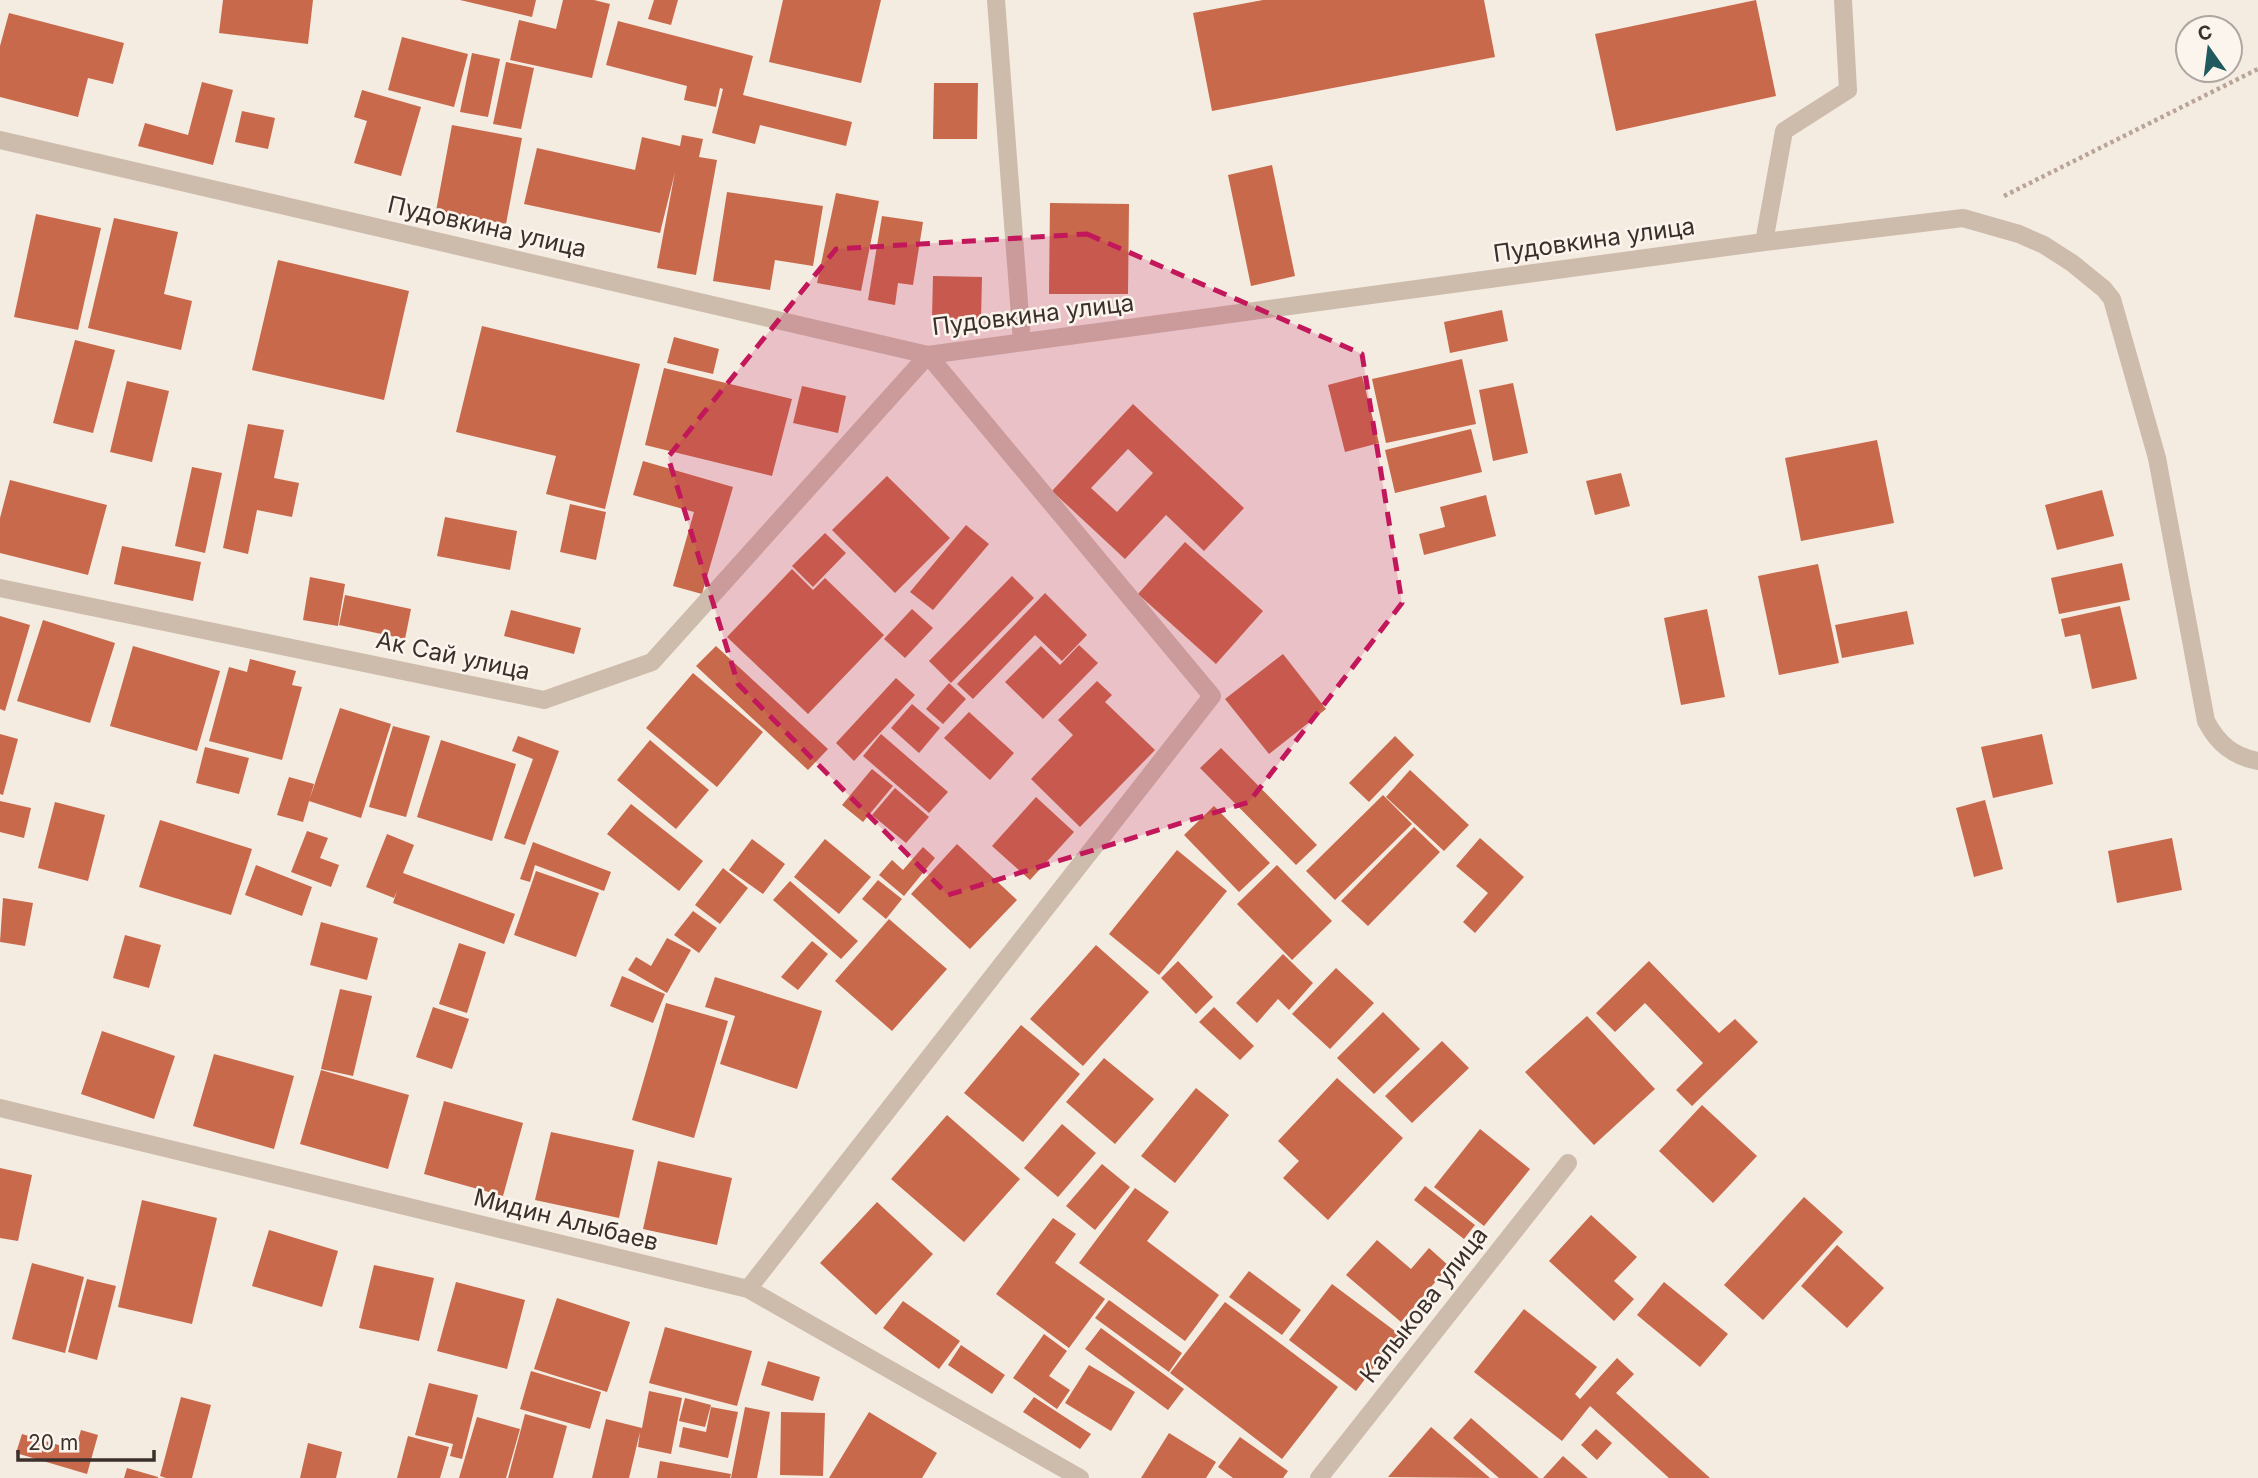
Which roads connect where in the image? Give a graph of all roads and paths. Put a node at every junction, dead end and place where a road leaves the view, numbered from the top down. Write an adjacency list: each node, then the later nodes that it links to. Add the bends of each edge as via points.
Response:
1 (996, 0): 7 (street)
2 (1843, 0): 6 (street, via 1848,90 1784,131)
3 (2258, 69): 5 (path)
4 (0, 140): 8 (street, Пудовкина улица)
5 (1963, 218): 6 (street, Пудовкина улица); 10 (street, via 2044,245 2112,299 2157,458 2206,721 2228,751)
6 (1764, 242): 7 (street, Пудовкина улица)
7 (1022, 342): 8 (street, Пудовкина улица)
8 (928, 355): 9 (street, Ак Сай улица, via 652,662 544,700); 13 (street, via 1212,696)
9 (0, 588)
10 (2258, 761)
11 (0, 1108): 13 (street, Мидин Алыбаев)
12 (1568, 1163): 15 (street, Калыкова улица)
13 (748, 1289): 14 (street, Мидин Алыбаев)
14 (1080, 1478)
15 (1319, 1478)

